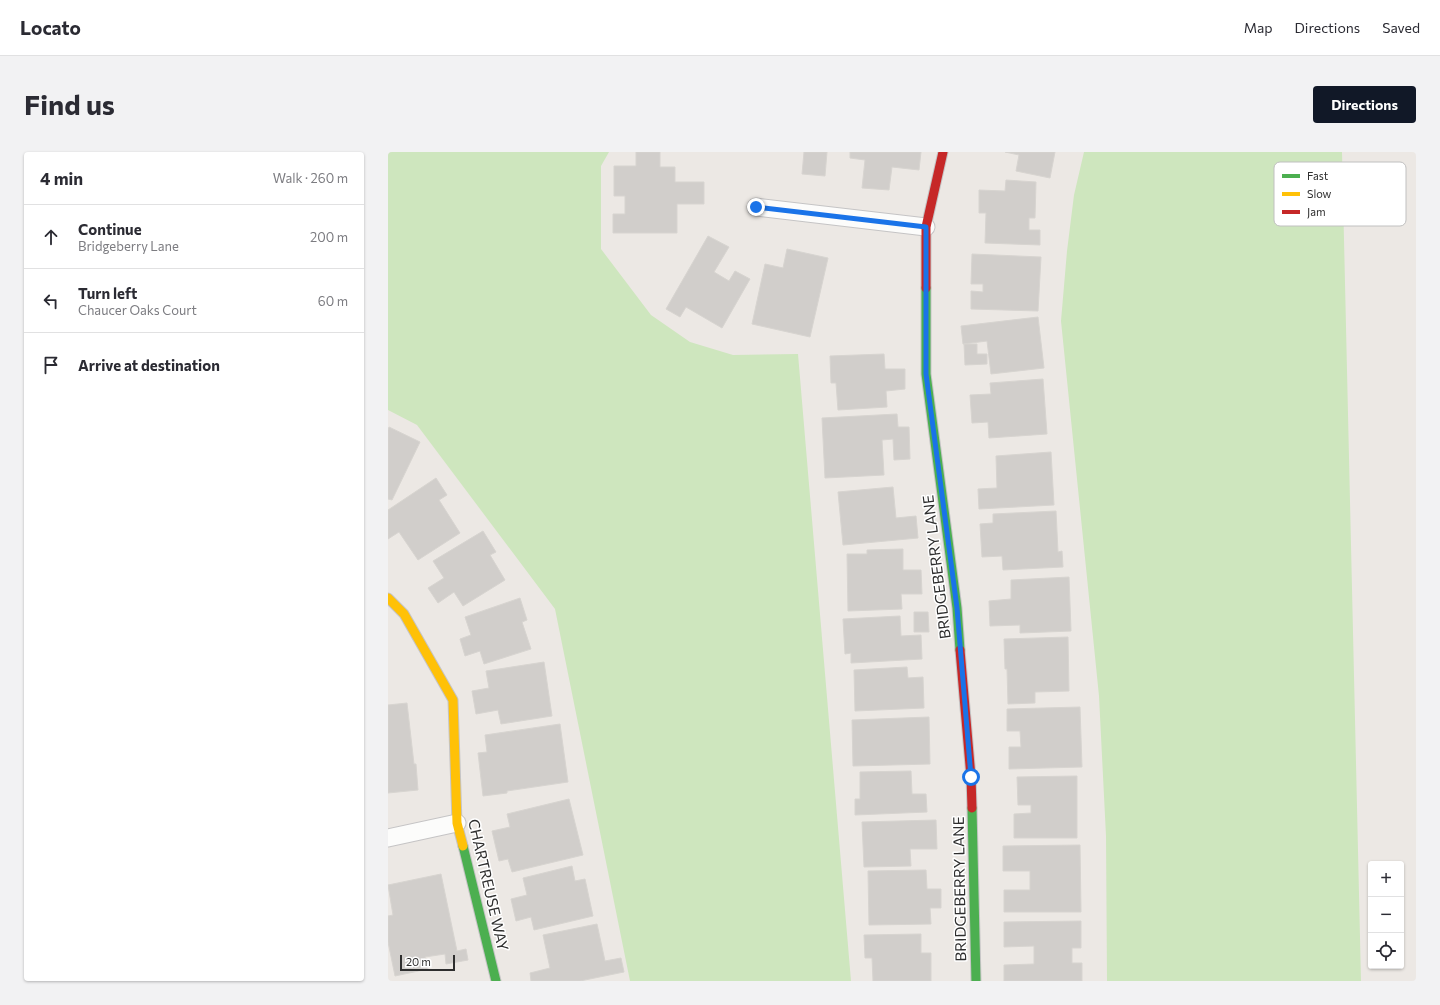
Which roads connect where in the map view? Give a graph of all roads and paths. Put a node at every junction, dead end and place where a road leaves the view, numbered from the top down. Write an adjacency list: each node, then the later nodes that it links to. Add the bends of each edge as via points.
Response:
1 (943, 152): 3 (street, BRIDGEBERRY LANE)
2 (756, 207): 3 (street)
3 (926, 227): 8 (street, BRIDGEBERRY LANE, via 926,374 957,608 971,777)
4 (388, 598): 5 (street, CHARTREUSE WAY, via 404,614 453,700)
5 (457, 823): 6 (street); 7 (street, CHARTREUSE WAY)
6 (388, 838)
7 (496, 981)
8 (976, 981)

